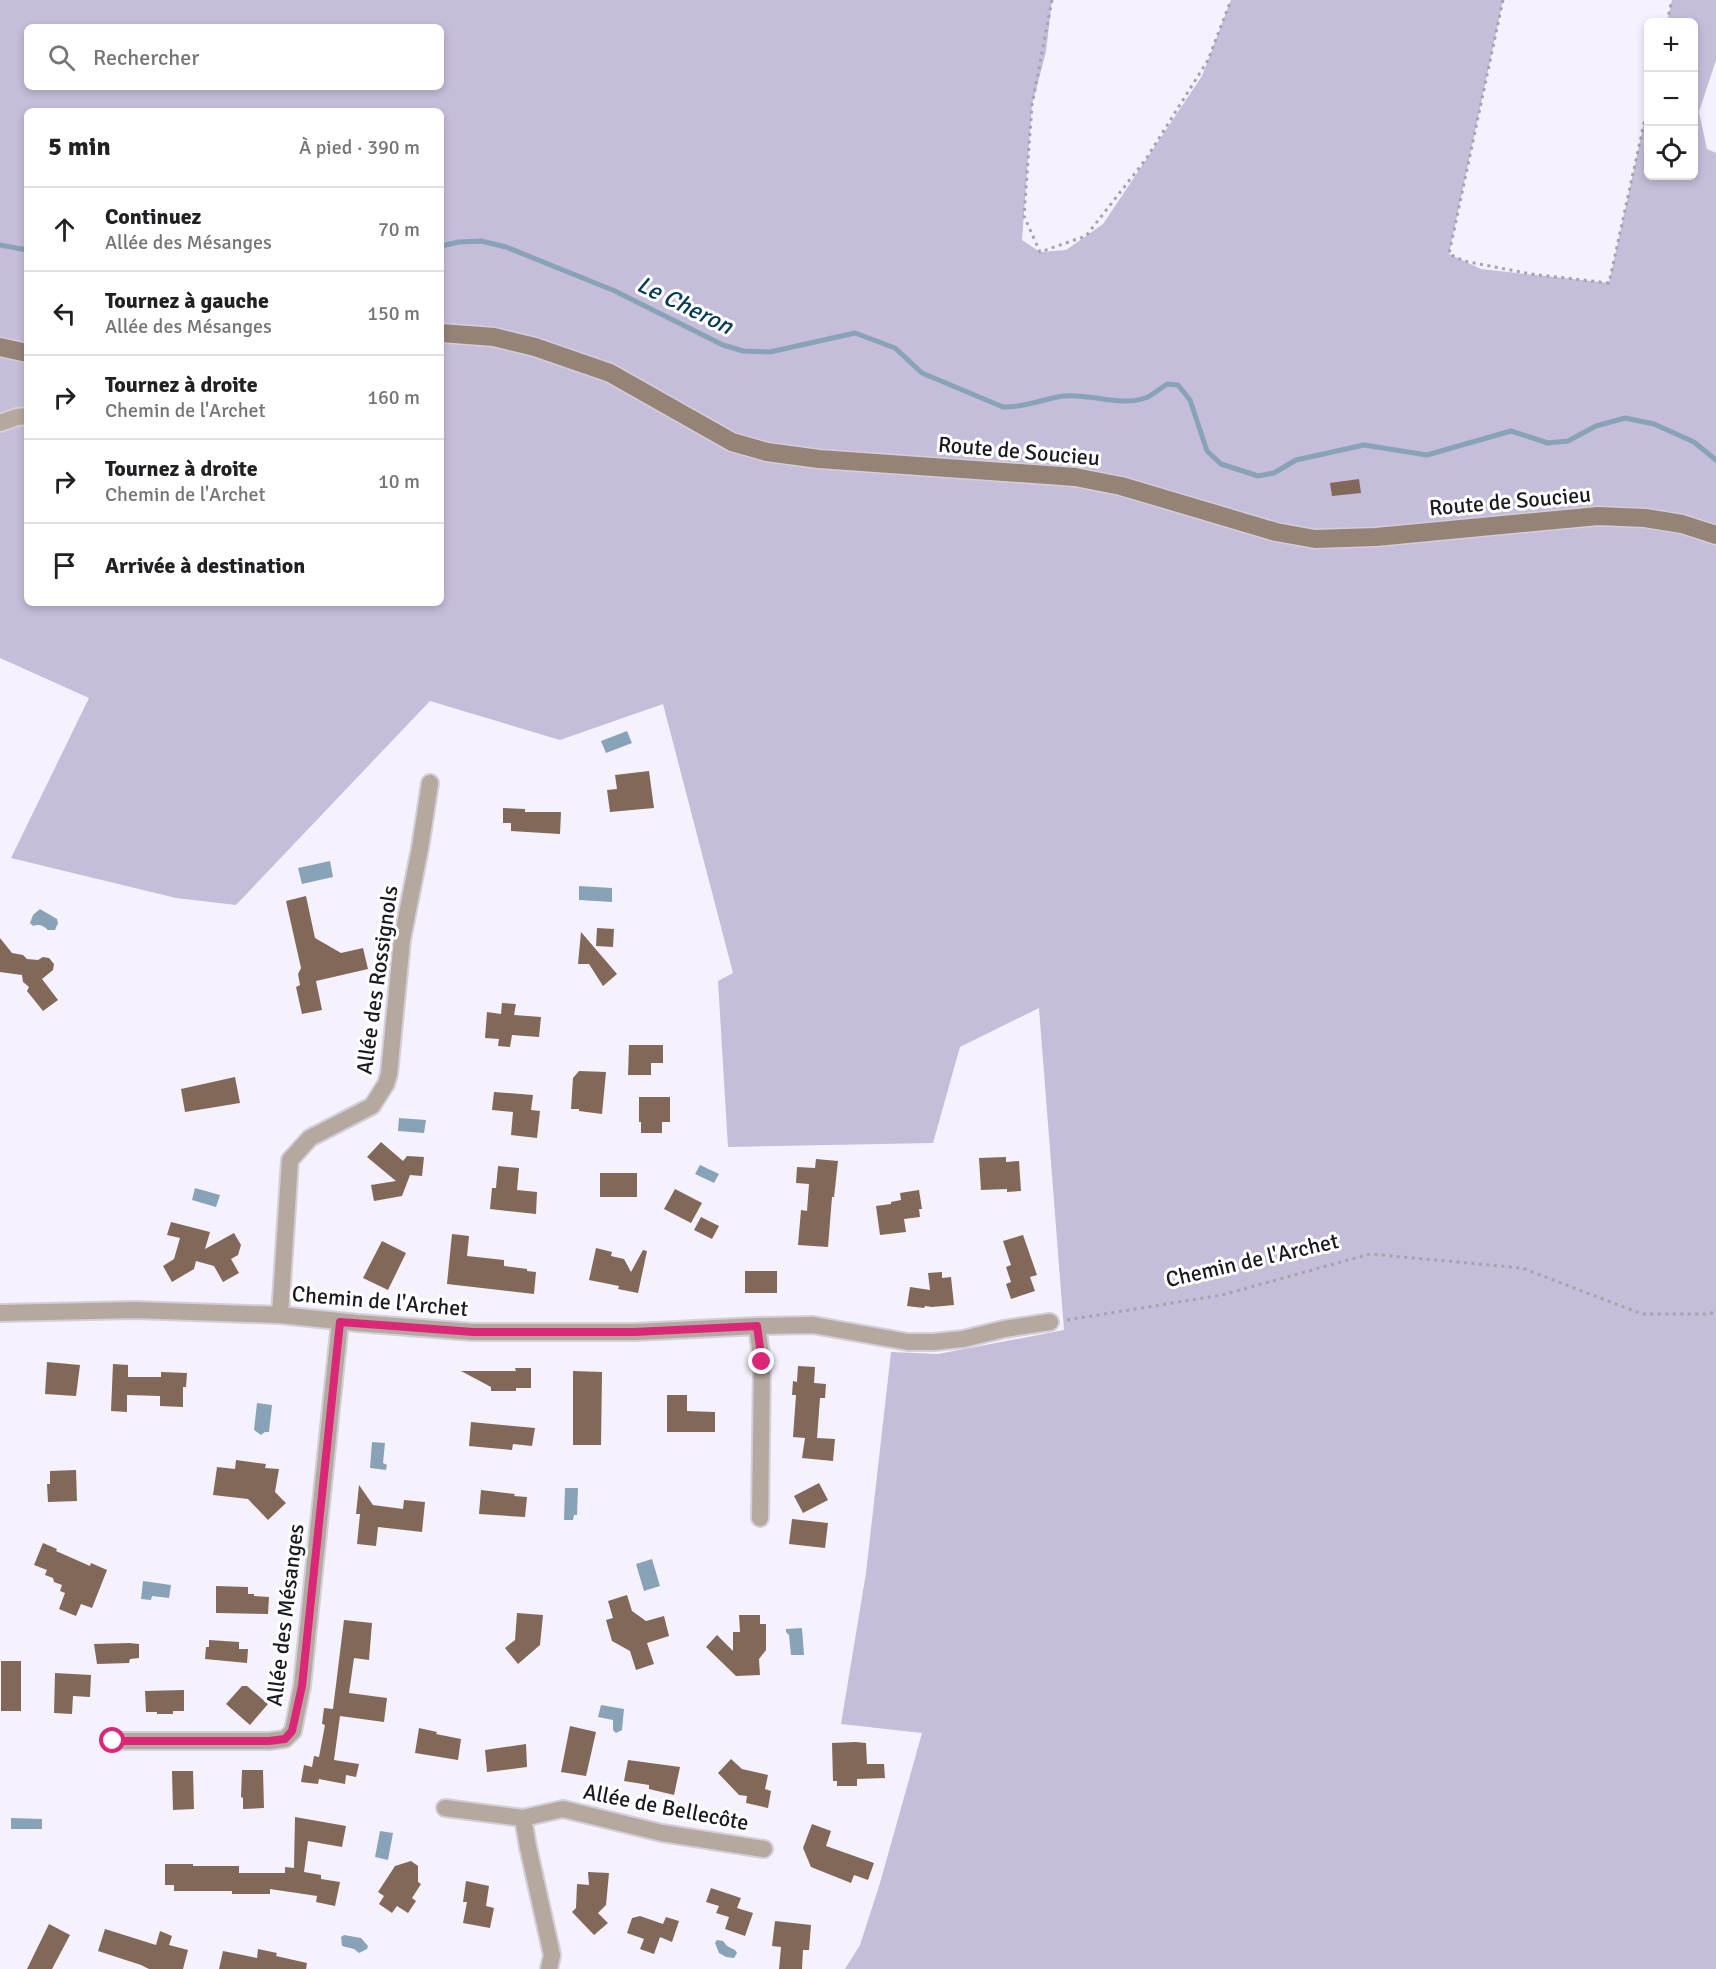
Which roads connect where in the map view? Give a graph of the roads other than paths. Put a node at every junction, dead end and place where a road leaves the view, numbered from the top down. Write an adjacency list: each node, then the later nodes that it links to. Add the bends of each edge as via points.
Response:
1 (444, 333): 6 (street, Route de Soucieu, via 494,337 610,373 732,442 767,452 1075,477 1315,539 1598,516 1645,518)
2 (0, 347): 3 (street)
3 (24, 351)
4 (24, 416): 5 (street)
5 (0, 423)
6 (1716, 535)
7 (430, 783): 9 (street, Allée des Rossignols, via 402,940 389,1074 372,1106 310,1138 290,1160)
8 (0, 1313): 9 (street, Chemin de l'Archet, via 135,1310)
9 (280, 1315): 10 (street, Chemin de l'Archet)
10 (340, 1322): 12 (street, Chemin de l'Archet, via 473,1332 634,1332); 14 (street, Allée des Mésanges, via 305,1663 292,1731 285,1739 269,1741)
11 (1050, 1322): 12 (street, Chemin de l'Archet, via 933,1342 908,1342 813,1325)
12 (757, 1326): 13 (street, via 762,1362)
13 (760, 1518)
14 (113, 1741)
15 (445, 1808): 16 (street, Allée de Bellecôte)
16 (523, 1818): 17 (street, Allée de Bellecôte, via 563,1809 662,1833); 18 (street, via 552,1954)
17 (764, 1849)
18 (549, 1969)

